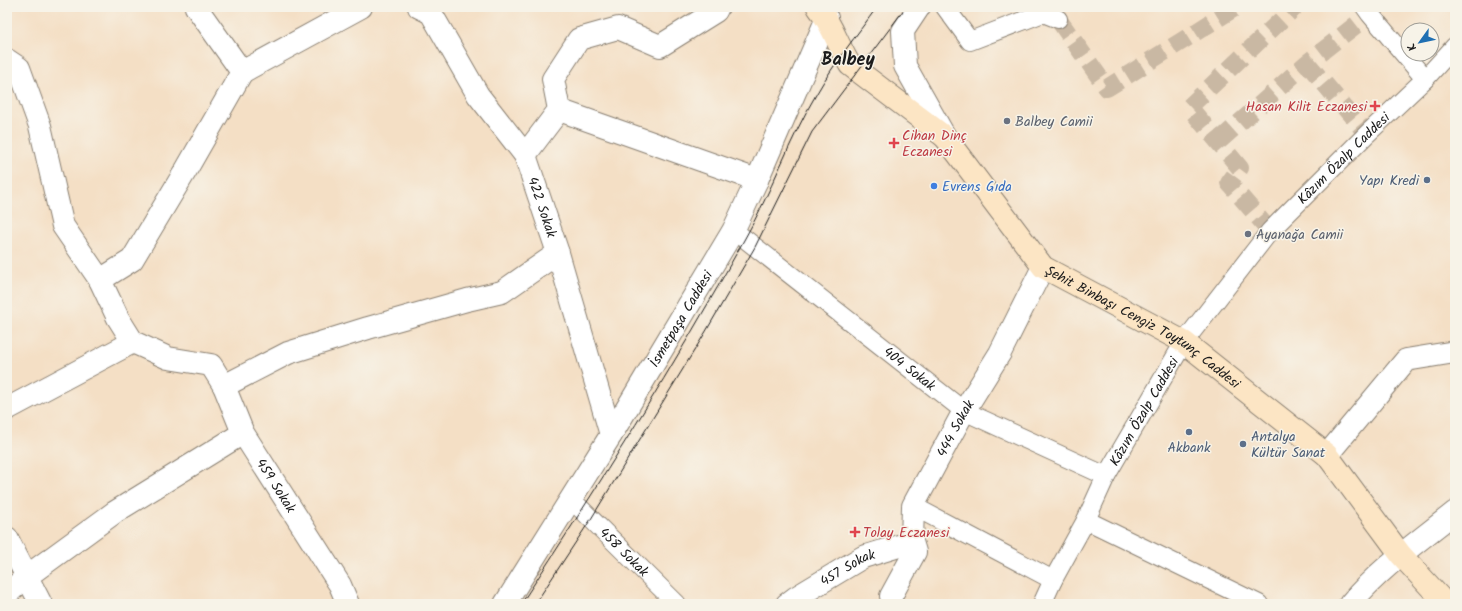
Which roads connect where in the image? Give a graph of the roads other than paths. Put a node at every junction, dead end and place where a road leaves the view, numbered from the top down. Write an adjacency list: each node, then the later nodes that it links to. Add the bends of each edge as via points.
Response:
1 (196, 7): 12 (street)
2 (361, 7): 12 (street)
3 (419, 7): 16 (street, 422 Sokak, via 431,14 478,95)
4 (718, 7): 14 (street, via 716,11 660,46 618,28 579,38 553,79)
5 (918, 7): 15 (street, via 903,31 905,66)
6 (945, 7): 9 (street, via 970,41 1043,13)
7 (1365, 7): 13 (street)
8 (822, 12): 15 (main road, Şehit Binbaşı Cengiz Toytunç Caddesi, via 850,65); 17 (street, İsmetpaşa Caddesi)
9 (1058, 19)
10 (1455, 46): 13 (street, Kâzım Özalp Caddesi)
11 (7, 60): 21 (street, via 19,68 40,126 63,226)
12 (242, 72): 21 (street, via 132,260)
13 (1425, 79): 23 (street, Kâzım Özalp Caddesi, via 1270,231)
14 (559, 110): 16 (street); 17 (street)
15 (945, 137): 20 (main road, Şehit Binbaşı Cengiz Toytunç Caddesi)
16 (525, 155): 19 (street, 422 Sokak)
17 (757, 180): 18 (street, İsmetpaşa Caddesi)
18 (733, 231): 27 (street, 404 Sokak); 29 (street, İsmetpaşa Caddesi)
19 (558, 253): 25 (street, via 502,292 368,328 288,353); 29 (street, 422 Sokak)
20 (1043, 267): 23 (main road, Şehit Binbaşı Cengiz Toytunç Caddesi); 27 (street, 444 Sokak, via 1000,353)
21 (100, 280): 22 (street)
22 (133, 342): 25 (street, 459 Sokak, via 168,358 211,365); 26 (street)
23 (1184, 342): 30 (main road, Şehit Binbaşı Cengiz Toytunç Caddesi); 31 (street, Kâzım Özalp Caddesi)
24 (1455, 352): 30 (street, via 1406,360)
25 (224, 386): 28 (street, 459 Sokak)
26 (7, 409)
27 (964, 411): 31 (street, 404 Sokak); 33 (street, 444 Sokak)
28 (243, 434): 39 (street, via 114,512); 44 (street, 459 Sokak, via 340,585)
29 (611, 435): 32 (street, İsmetpaşa Caddesi)
30 (1327, 455): 38 (main road, Şehit Binbaşı Cengiz Toytunç Caddesi)
31 (1106, 476): 35 (street, Kâzım Özalp Caddesi)
32 (571, 499): 45 (street, İsmetpaşa Caddesi); 46 (street, 458 Sokak)
33 (913, 506): 37 (street, 444 Sokak); 40 (street)
34 (1455, 512): 38 (street)
35 (1086, 520): 40 (street, Kâzım Özalp Caddesi); 49 (street)
36 (7, 538): 39 (street)
37 (912, 542): 42 (street, 444 Sokak, via 915,552); 47 (street, 457 Sokak, via 863,557)
38 (1401, 555): 50 (street, via 1365,586); 51 (main road, Şehit Binbaşı Cengiz Toytunç Caddesi)
39 (26, 577): 41 (street); 43 (street)
40 (1053, 580): 48 (street, Kâzım Özalp Caddesi)
41 (7, 594)
42 (891, 596)
43 (41, 604)
44 (348, 604)
45 (505, 604)
46 (677, 604)
47 (787, 604)
48 (1042, 604)
49 (1259, 604)
50 (1350, 604)
51 (1446, 604)

